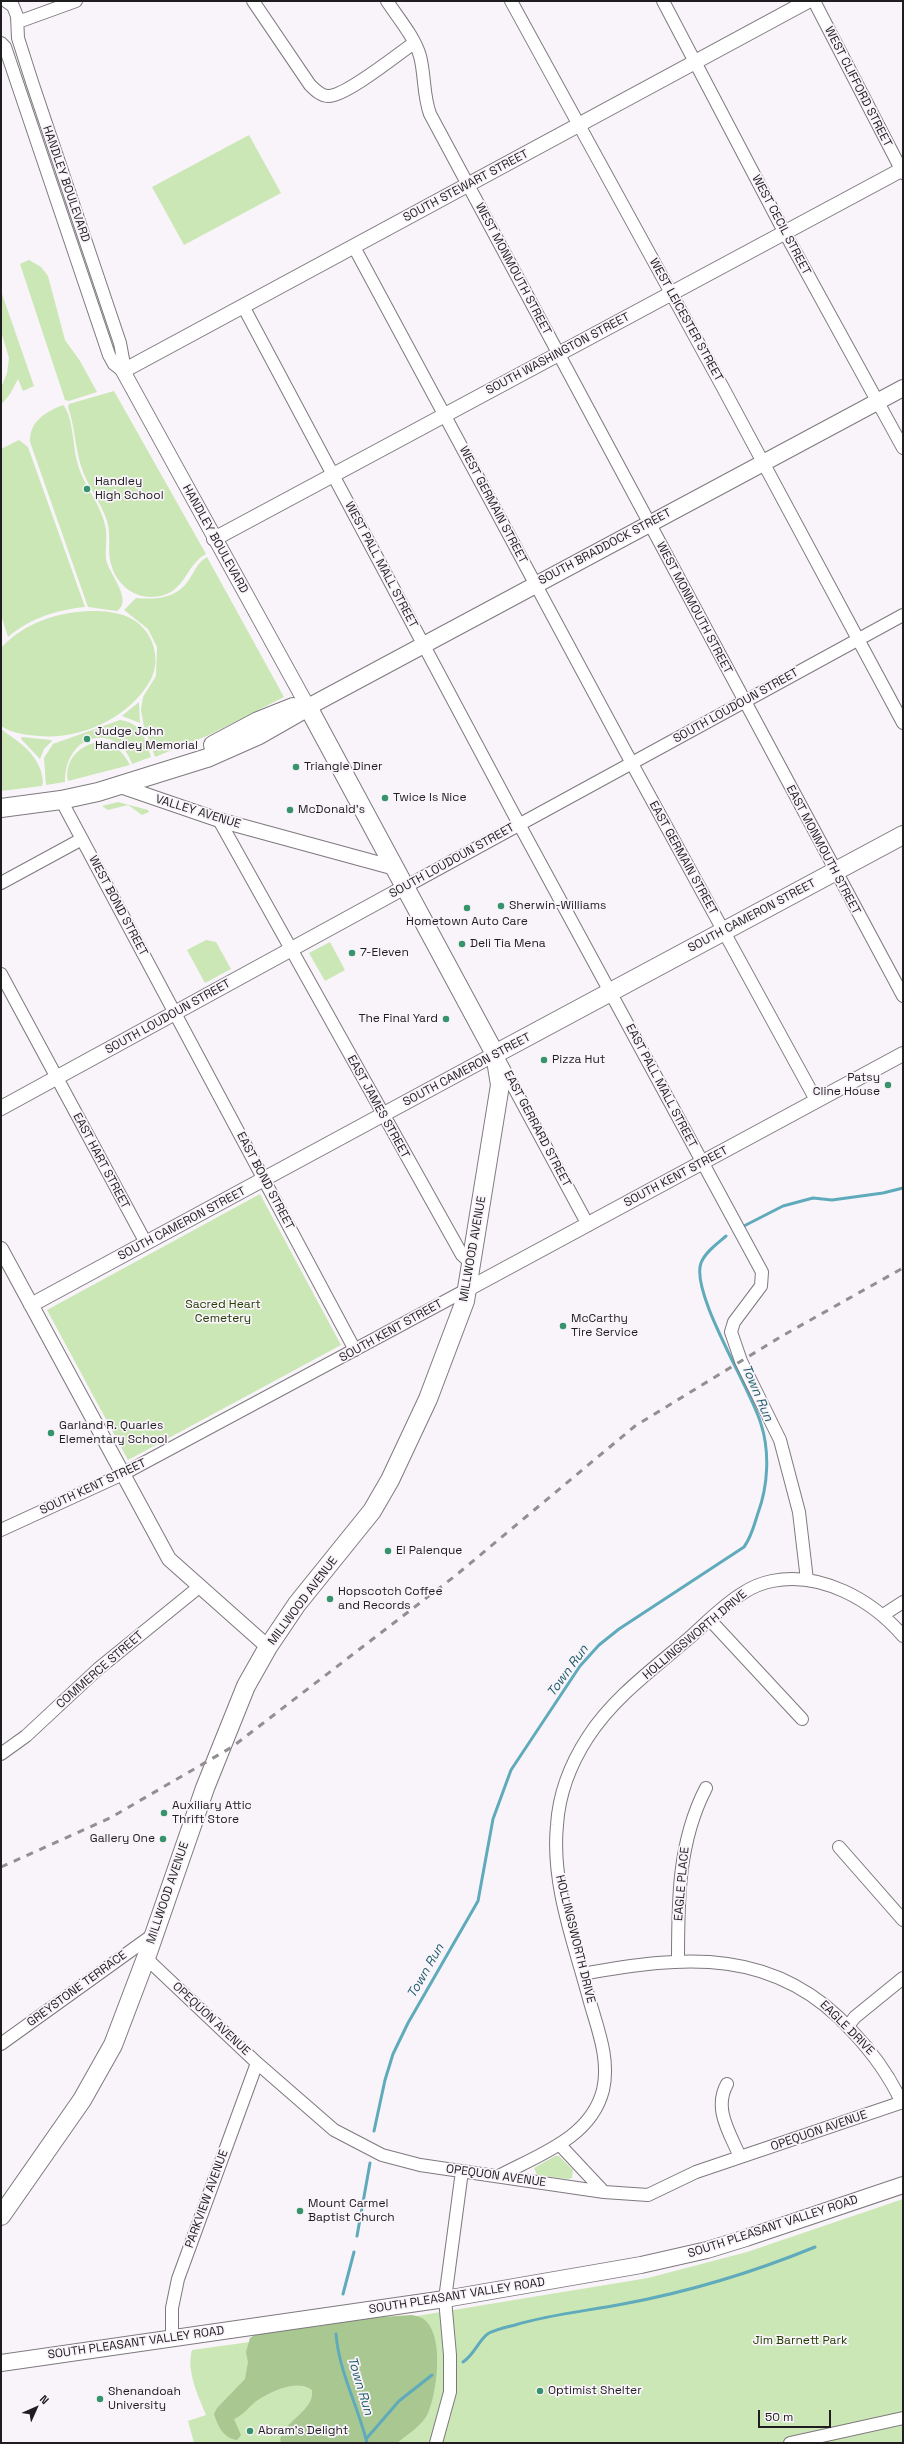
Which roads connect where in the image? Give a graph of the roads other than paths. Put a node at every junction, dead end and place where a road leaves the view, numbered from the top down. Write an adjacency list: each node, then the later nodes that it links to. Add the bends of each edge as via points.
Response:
1 (6, 1): 9 (street, HANDLEY BOULEVARD, via 13,6)
2 (76, 1): 9 (street)
3 (253, 1): 11 (street, via 310,85 318,92 329,96 345,92)
4 (387, 1): 11 (street, WEST MONMOUTH STREET)
5 (511, 1): 13 (street, WEST LEICESTER STREET)
6 (664, 1): 12 (street, WEST CECIL STREET)
7 (808, 1): 12 (street, SOUTH STEWART STREET)
8 (814, 1): 16 (street, WEST CLIFFORD STREET)
9 (18, 22): 14 (street, HANDLEY BOULEVARD, via 18,38)
10 (1, 43): 15 (street, HANDLEY BOULEVARD, via 5,48)
11 (414, 43): 17 (street, WEST MONMOUTH STREET, via 420,56 424,92 430,114)
12 (694, 62): 13 (street, SOUTH STEWART STREET); 18 (street, WEST CECIL STREET)
13 (579, 124): 17 (street, SOUTH STEWART STREET); 22 (street, WEST LEICESTER STREET)
14 (54, 150): 15 (street); 20 (street, HANDLEY BOULEVARD)
15 (40, 155): 21 (street, HANDLEY BOULEVARD)
16 (902, 171): 18 (street, SOUTH WASHINGTON STREET)
17 (468, 185): 19 (street, SOUTH STEWART STREET); 24 (street, WEST MONMOUTH STREET)
18 (785, 232): 22 (street, SOUTH WASHINGTON STREET); 27 (street, WEST CECIL STREET)
19 (354, 247): 23 (street, SOUTH STEWART STREET); 28 (street, WEST GERMAIN STREET)
20 (89, 253): 21 (street); 25 (street, HANDLEY BOULEVARD, via 120,343 124,358)
21 (75, 258): 25 (street, HANDLEY BOULEVARD, via 109,355 112,362)
22 (671, 294): 24 (street, SOUTH WASHINGTON STREET); 30 (street, WEST LEICESTER STREET)
23 (243, 306): 25 (street, SOUTH STEWART STREET); 31 (street, WEST PALL MALL STREET)
24 (558, 354): 28 (street, SOUTH WASHINGTON STREET); 32 (street, WEST MONMOUTH STREET)
25 (123, 371): 33 (street, HANDLEY BOULEVARD)
26 (903, 388): 27 (main road, SOUTH BRADDOCK STREET)
27 (878, 401): 29 (street, WEST CECIL STREET); 30 (main road, SOUTH BRADDOCK STREET)
28 (444, 415): 31 (street, SOUTH WASHINGTON STREET); 34 (street, WEST GERMAIN STREET)
29 (903, 448)
30 (763, 463): 32 (main road, SOUTH BRADDOCK STREET); 36 (street, WEST LEICESTER STREET)
31 (333, 475): 33 (street, SOUTH WASHINGTON STREET); 37 (street, WEST PALL MALL STREET)
32 (649, 524): 34 (main road, SOUTH BRADDOCK STREET); 38 (street, WEST MONMOUTH STREET)
33 (214, 539): 39 (street, HANDLEY BOULEVARD)
34 (536, 585): 37 (main road, SOUTH BRADDOCK STREET); 41 (street, WEST GERMAIN STREET)
35 (903, 615): 36 (street, SOUTH LOUDOUN STREET)
36 (858, 640): 38 (street, SOUTH LOUDOUN STREET); 40 (street, WEST LEICESTER STREET)
37 (423, 645): 39 (main road, SOUTH BRADDOCK STREET); 46 (street, WEST PALL MALL STREET)
38 (744, 702): 41 (street, SOUTH LOUDOUN STREET); 50 (street, EAST MONMOUTH STREET)
39 (308, 707): 42 (main road, SOUTH BRADDOCK STREET, via 243,744); 49 (main road, EAST GERRARD STREET)
40 (903, 723)
41 (632, 764): 46 (street, SOUTH LOUDOUN STREET); 53 (street, EAST GERMAIN STREET)
42 (120, 786): 43 (main road); 45 (street, VALLEY AVENUE)
43 (61, 800): 44 (main road); 48 (street, WEST BOND STREET)
44 (1, 808)
45 (219, 820): 49 (street, VALLEY AVENUE); 54 (street, EAST JAMES STREET)
46 (519, 824): 52 (street, SOUTH LOUDOUN STREET); 56 (street, EAST PALL MALL STREET)
47 (903, 836): 50 (main road, SOUTH CAMERON STREET)
48 (82, 839): 51 (street); 58 (street, WEST BOND STREET)
49 (395, 868): 52 (main road, EAST GERRARD STREET)
50 (835, 872): 53 (main road, SOUTH CAMERON STREET); 57 (street, EAST MONMOUTH STREET)
51 (1, 883)
52 (405, 887): 54 (street, SOUTH LOUDOUN STREET); 59 (main road, EAST GERRARD STREET)
53 (724, 932): 56 (main road, SOUTH CAMERON STREET); 62 (street, EAST GERMAIN STREET)
54 (291, 950): 58 (street, SOUTH LOUDOUN STREET); 64 (street, EAST JAMES STREET)
55 (1, 974): 61 (street, EAST HART STREET)
56 (610, 992): 59 (main road, SOUTH CAMERON STREET); 65 (street, EAST PALL MALL STREET)
57 (903, 996)
58 (176, 1013): 61 (street, SOUTH LOUDOUN STREET); 66 (street, EAST BOND STREET)
59 (495, 1054): 64 (street, SOUTH CAMERON STREET); 67 (street, EAST GERRARD STREET, via 504,1066); 70 (main road, MILLWOOD AVENUE, via 500,1085)
60 (903, 1054): 62 (street, SOUTH KENT STREET)
61 (57, 1078): 63 (street, SOUTH LOUDOUN STREET); 68 (street, EAST HART STREET)
62 (816, 1100): 65 (street, SOUTH KENT STREET)
63 (1, 1108)
64 (382, 1115): 66 (street, SOUTH CAMERON STREET); 70 (street, EAST JAMES STREET, via 462,1255)
65 (703, 1163): 67 (street, SOUTH KENT STREET); 76 (street, EAST PALL MALL STREET, via 762,1272 761,1286 734,1322 731,1332 741,1361 780,1440 799,1512)
66 (264, 1180): 68 (street, SOUTH CAMERON STREET); 73 (street, EAST BOND STREET)
67 (588, 1224): 71 (street, SOUTH KENT STREET)
68 (146, 1243): 72 (street, SOUTH CAMERON STREET)
69 (1, 1249): 72 (street)
70 (470, 1262): 71 (main road, MILLWOOD AVENUE)
71 (466, 1290): 73 (street, SOUTH KENT STREET); 82 (main road, MILLWOOD AVENUE, via 465,1301 431,1392 390,1480 362,1524 297,1604)
72 (31, 1305): 74 (street)
73 (355, 1350): 74 (street, SOUTH KENT STREET)
74 (123, 1474): 75 (street, SOUTH KENT STREET); 77 (street, via 169,1560)
75 (1, 1530)
76 (807, 1580): 79 (street, via 843,1591); 80 (street, HOLLINGSWORTH DRIVE, via 780,1580 758,1585 736,1598)
77 (199, 1587): 82 (street); 84 (street, COMMERCE STREET, via 98,1669 26,1736)
78 (903, 1602): 79 (street)
79 (883, 1615): 81 (street)
80 (710, 1620): 83 (street); 91 (street, HOLLINGSWORTH DRIVE, via 607,1712 589,1736 569,1775 558,1814 556,1849 563,1902)
81 (903, 1636)
82 (268, 1647): 88 (main road, MILLWOOD AVENUE, via 246,1686 225,1734)
83 (802, 1719)
84 (1, 1754)
85 (706, 1788): 90 (street, EAGLE PLACE, via 696,1807 683,1854)
86 (840, 1848): 87 (street)
87 (903, 1920)
88 (154, 1934): 89 (main road, MILLWOOD AVENUE); 94 (street, GREYSTONE TERRACE)
89 (146, 1958): 95 (street, OPEQUON AVENUE); 104 (main road, MILLWOOD AVENUE, via 122,2023 97,2076)
90 (678, 1960): 91 (street, EAGLE DRIVE); 93 (street, EAGLE DRIVE, via 728,1963 766,1972 806,1990)
91 (583, 1974): 98 (street, HOLLINGSWORTH DRIVE, via 604,2051 603,2089 594,2111 584,2124)
92 (903, 1978): 93 (street, via 860,2012)
93 (848, 2026): 97 (street, EAGLE DRIVE, via 879,2061)
94 (1, 2044)
95 (257, 2063): 100 (street, OPEQUON AVENUE, via 318,2118 358,2144 399,2160); 106 (street, PARKVIEW AVENUE, via 178,2279 172,2308)
96 (727, 2084): 99 (street, via 722,2093 720,2108)
97 (902, 2103): 99 (street, OPEQUON AVENUE)
98 (560, 2145): 101 (street, HOLLINGSWORTH DRIVE); 103 (street)
99 (740, 2157): 103 (street, OPEQUON AVENUE, via 696,2172 653,2194)
100 (462, 2171): 101 (street, OPEQUON AVENUE); 105 (street)
101 (499, 2176): 103 (street, OPEQUON AVENUE)
102 (903, 2185): 105 (main road, SOUTH PLEASANT VALLEY ROAD, via 707,2250 592,2274)
103 (604, 2192)
104 (1, 2216)
105 (444, 2299): 106 (main road, SOUTH PLEASANT VALLEY ROAD); 109 (street, via 451,2374 448,2403)
106 (172, 2338): 107 (main road, SOUTH PLEASANT VALLEY ROAD)
107 (1, 2363)
108 (903, 2418): 110 (street)
109 (436, 2443)
110 (790, 2443)

